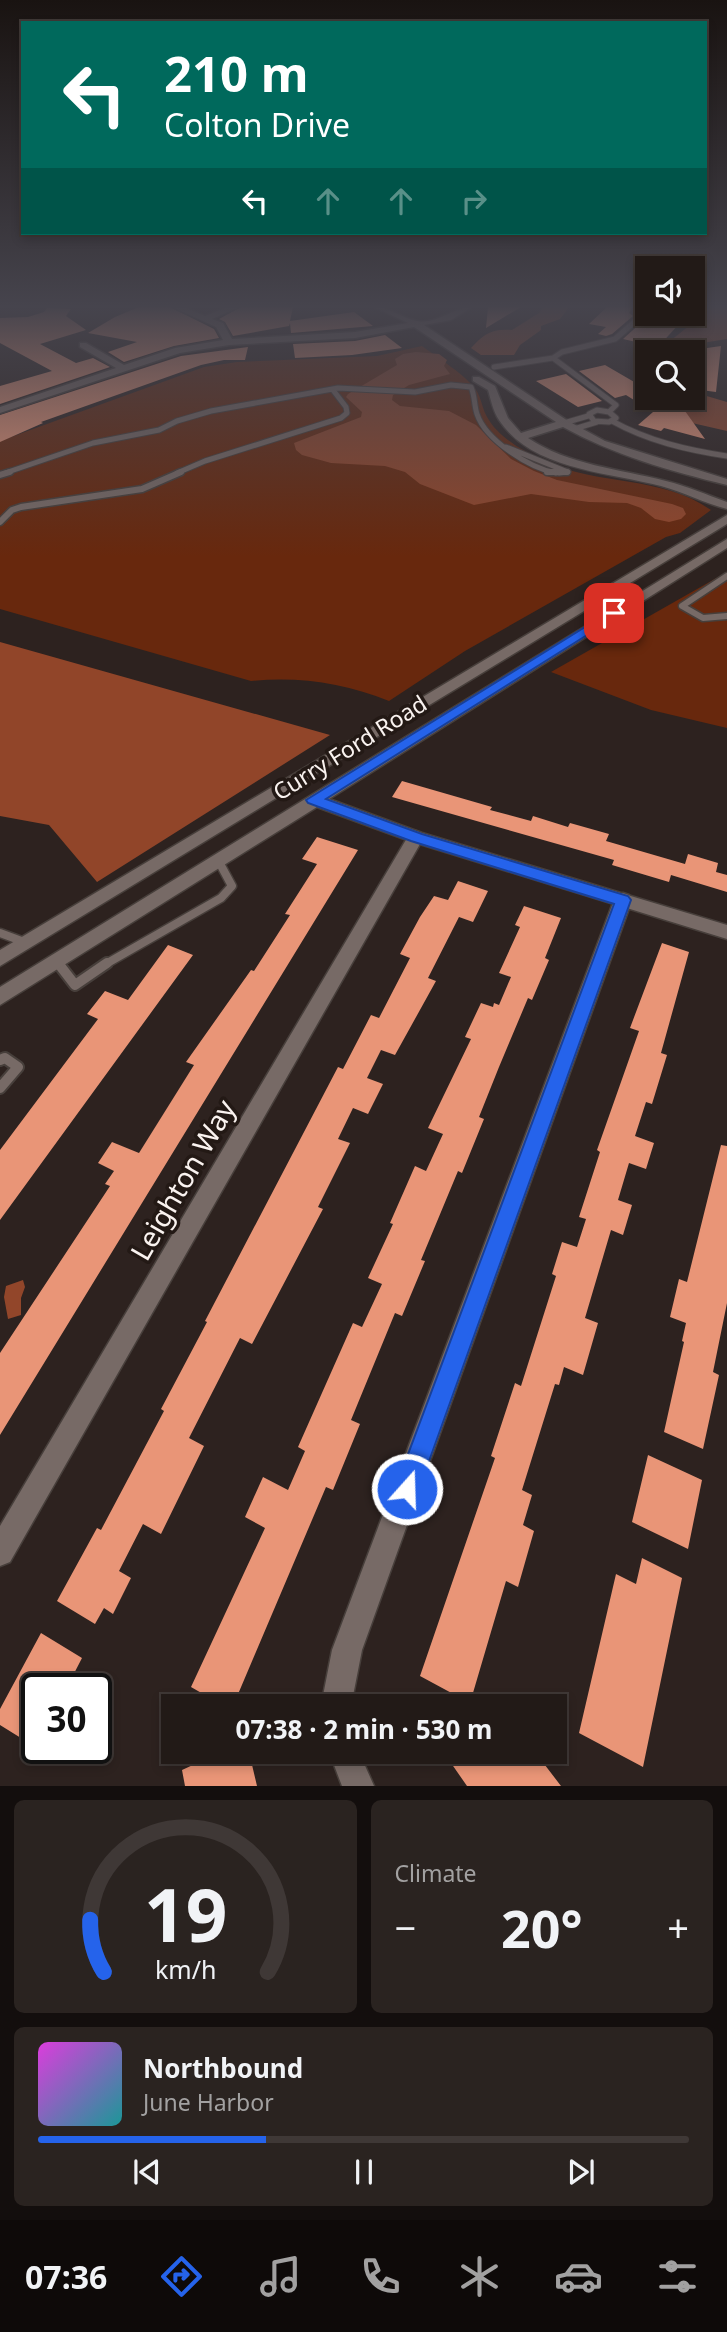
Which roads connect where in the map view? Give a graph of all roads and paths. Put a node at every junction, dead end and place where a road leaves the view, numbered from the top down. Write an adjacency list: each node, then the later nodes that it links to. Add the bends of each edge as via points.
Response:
1 (58, 390): 10 (street)
2 (331, 390): 20 (lane, via 211,411 159,430 93,443)
3 (333, 390): 24 (lane, via 346,407 341,418 205,461 142,489 21,507)
4 (383, 390): 5 (lane)
5 (418, 390)
6 (472, 390): 18 (lane, via 478,419)
7 (493, 390): 16 (street, via 503,419)
8 (512, 390): 15 (street)
9 (599, 390): 11 (lane, via 616,405)
10 (0, 410)
11 (609, 412): 12 (lane, via 597,410); 13 (lane, via 616,416)
12 (588, 416): 14 (lane); 15 (lane)
13 (612, 421): 14 (lane); 19 (lane, via 661,443)
14 (597, 422): 15 (lane)
15 (569, 426): 16 (street); 17 (street); 21 (street, via 633,455)
16 (522, 436): 17 (street)
17 (534, 445): 22 (street, via 581,466 668,485)
18 (506, 447): 18 (lane, via 537,469 558,475 568,472)
19 (727, 456)
20 (0, 475)
21 (727, 482)
22 (727, 506)
23 (727, 519): 29 (street, Curry Ford Road)
24 (0, 522)
25 (727, 543): 31 (street, Curry Ford Road)
26 (724, 578): 27 (lane); 28 (lane, via 682,606 703,618)
27 (727, 587)
28 (727, 616)
29 (549, 626): 30 (street, Curry Ford Road); 31 (street, via 537,644 331,771 318,785)
30 (273, 793): 37 (street, Curry Ford Road); 40 (street, via 278,806 274,813)
31 (314, 800): 32 (street); 33 (street, Curry Ford Road)
32 (416, 837): 34 (street); 44 (street, Leighton Way)
33 (218, 860): 39 (street, Curry Ford Road); 39 (lane, via 232,886 221,898 118,955 75,985)
34 (623, 900): 35 (street); 45 (street, via 347,1650)
35 (727, 932)
36 (0, 933): 37 (lane)
37 (27, 943): 38 (street, Curry Ford Road)
38 (0, 959)
39 (57, 961): 41 (street, Curry Ford Road)
40 (0, 989)
41 (0, 997)
42 (0, 1060): 43 (lane, via 5,1058 18,1067)
43 (0, 1088)
44 (0, 1552)
45 (338, 1694)
46 (349, 1764): 47 (street)
47 (358, 1786)

